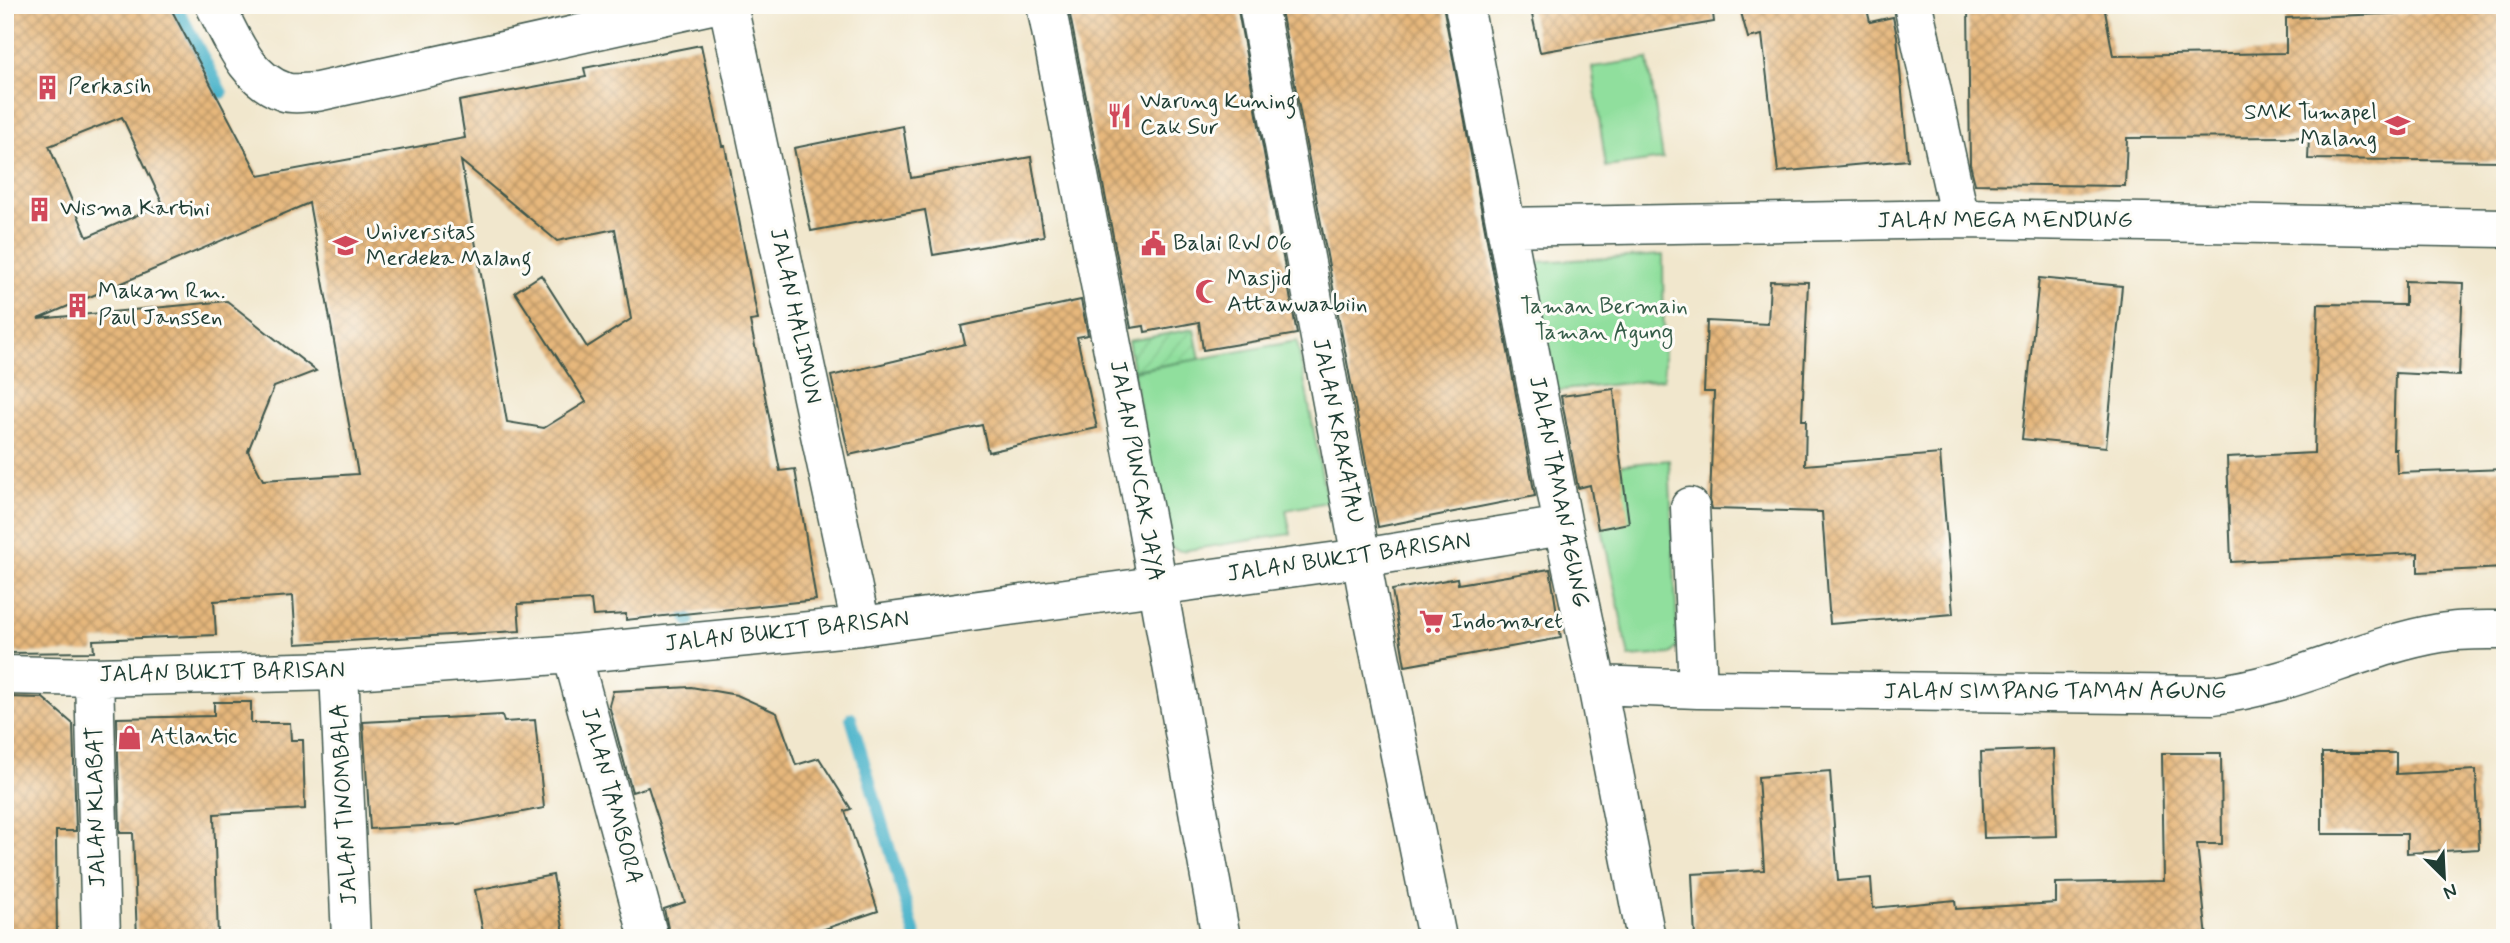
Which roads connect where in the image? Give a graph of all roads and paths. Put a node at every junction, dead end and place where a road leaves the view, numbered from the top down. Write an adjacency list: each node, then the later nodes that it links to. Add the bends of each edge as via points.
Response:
1 (215, 5): 2 (street, via 254,74 287,93 317,92)
2 (711, 5)
3 (728, 5): 15 (street, JALAN HALIMUN)
4 (1046, 5): 14 (street, JALAN PUNCAK JAYA)
5 (1258, 5): 13 (street, JALAN KRAKATAU)
6 (1464, 5): 9 (street, JALAN TAMAN AGUNG)
7 (1913, 5): 8 (street)
8 (1960, 219): 9 (street, JALAN MEGA MENDUNG); 10 (street, JALAN MEGA MENDUNG)
9 (1506, 227): 12 (street, JALAN TAMAN AGUNG)
10 (2505, 228)
11 (1690, 507): 22 (street)
12 (1563, 526): 13 (street, JALAN BUKIT BARISAN); 21 (street, JALAN TAMAN AGUNG)
13 (1361, 558): 14 (street, JALAN BUKIT BARISAN); 27 (street, JALAN KRAKATAU)
14 (1157, 584): 15 (street, JALAN BUKIT BARISAN); 26 (street, JALAN PUNCAK JAYA)
15 (861, 626): 17 (street, JALAN BUKIT BARISAN)
16 (2505, 630): 22 (street, JALAN SIMPANG TAMAN AGUNG, via 2439,633 2277,683 2213,695)
17 (572, 653): 18 (street, JALAN BUKIT BARISAN); 25 (street, JALAN TAMBORA)
18 (339, 671): 20 (street, JALAN BUKIT BARISAN); 24 (street, JALAN TINOMBALA)
19 (5, 675): 20 (street, JALAN BUKIT BARISAN)
20 (94, 677): 23 (street, JALAN KLABAT)
21 (1597, 685): 22 (street, JALAN SIMPANG TAMAN AGUNG); 28 (street, JALAN TAMAN AGUNG)
22 (1698, 689)
23 (101, 938)
24 (351, 938)
25 (649, 938)
26 (1221, 938)
27 (1437, 938)
28 (1646, 938)

